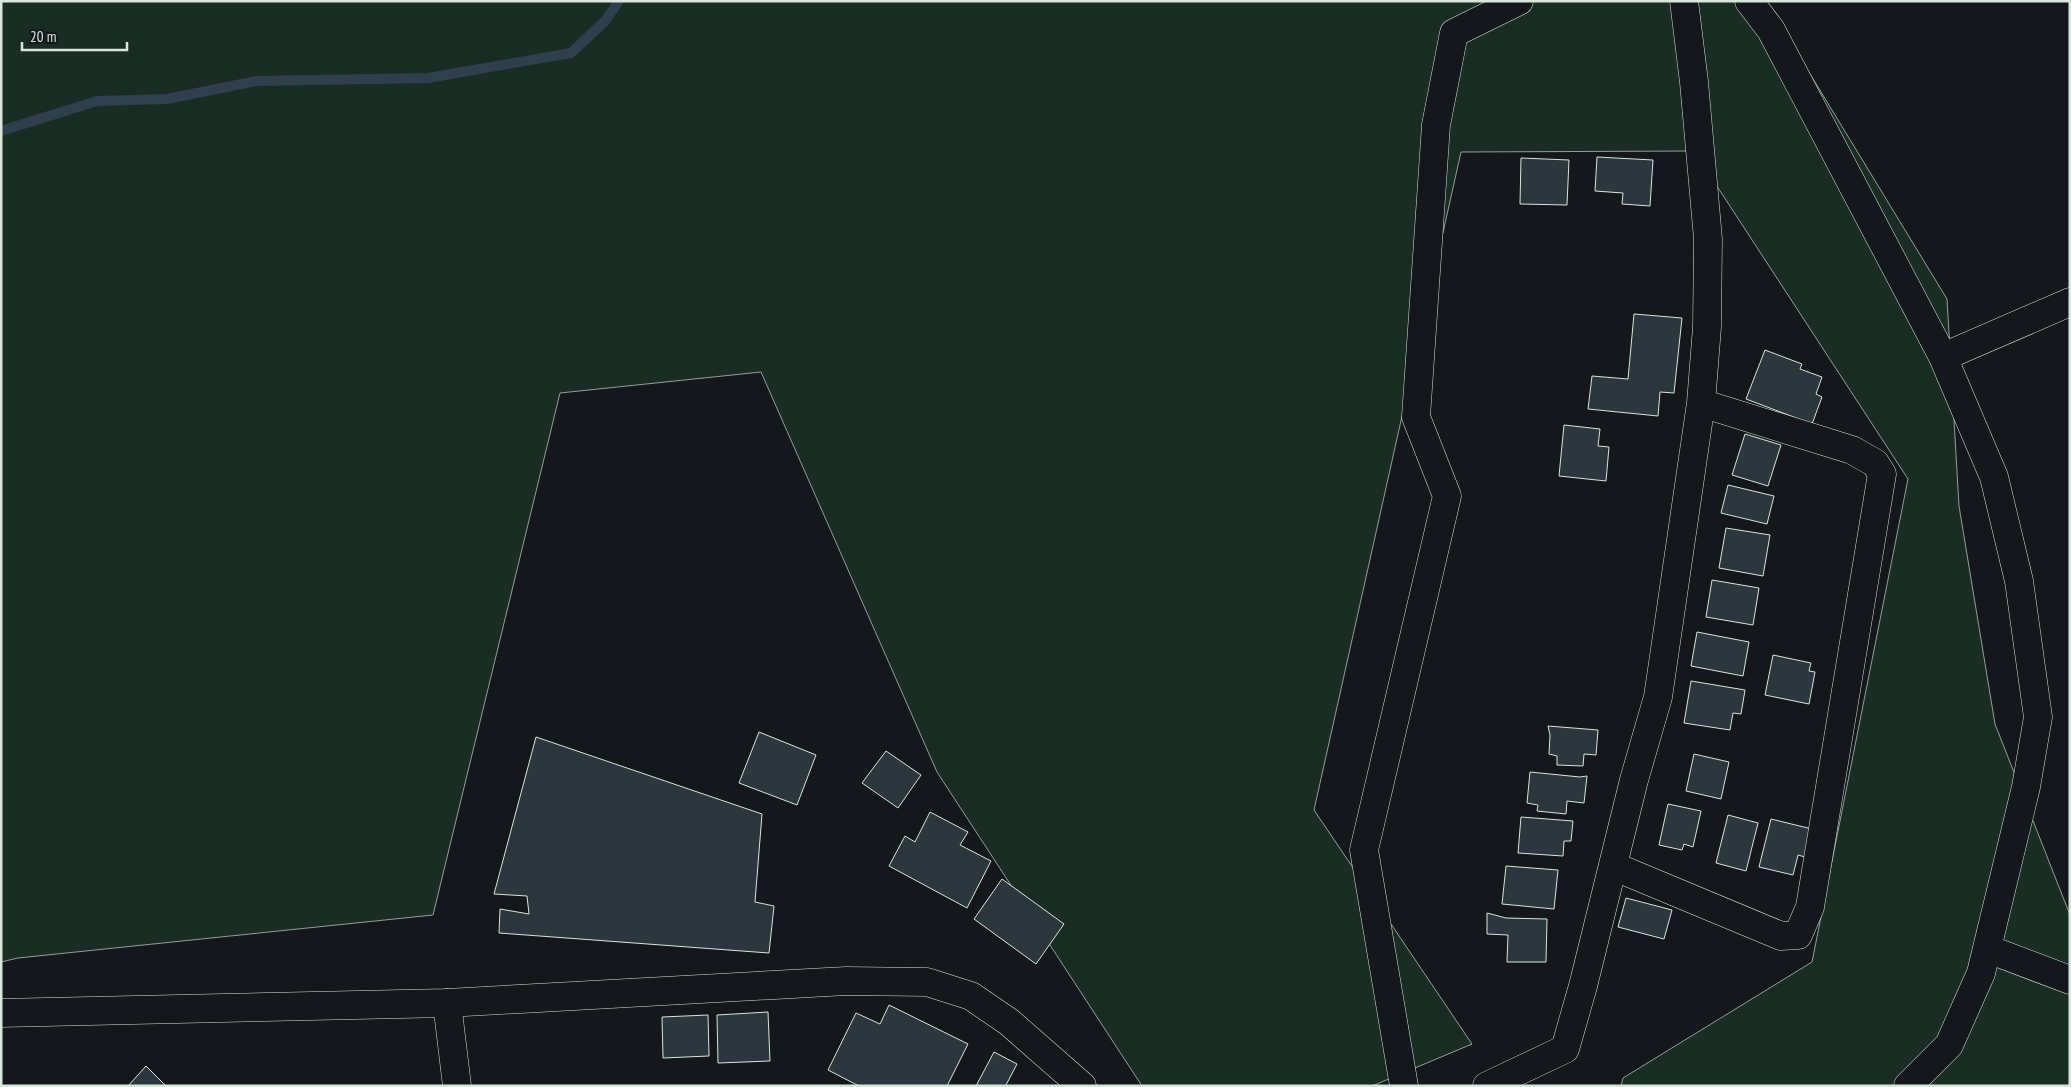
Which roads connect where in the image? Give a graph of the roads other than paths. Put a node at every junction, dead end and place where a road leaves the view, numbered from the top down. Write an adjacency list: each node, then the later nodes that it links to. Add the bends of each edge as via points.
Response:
1 (1518, 1): 14 (street, via 1454,33 1436,125 1416,417 1448,496 1364,850)
2 (1684, 1): 6 (street, via 1708,240 1707,326)
3 (1749, 1): 5 (street, via 1770,30)
4 (2070, 302): 5 (street)
5 (1943, 357): 8 (street, via 1994,477 2006,522 2020,580 2038,717 2026,787)
6 (1701, 403): 7 (street, via 1658,697); 7 (street, via 1852,450 1875,463 1882,474 1810,907 1798,935 1781,936)
7 (1612, 866): 15 (street, via 1565,1049)
8 (1988, 949): 9 (street); 16 (street, via 1981,973 1949,1045)
9 (2070, 980)
10 (447, 1003): 11 (street); 12 (street); 13 (street, via 846,981 927,982 979,1001 1009,1022)
11 (1, 1013)
12 (456, 1086)
13 (1082, 1086)
14 (1404, 1086)
15 (1487, 1086)
16 (1908, 1086)

